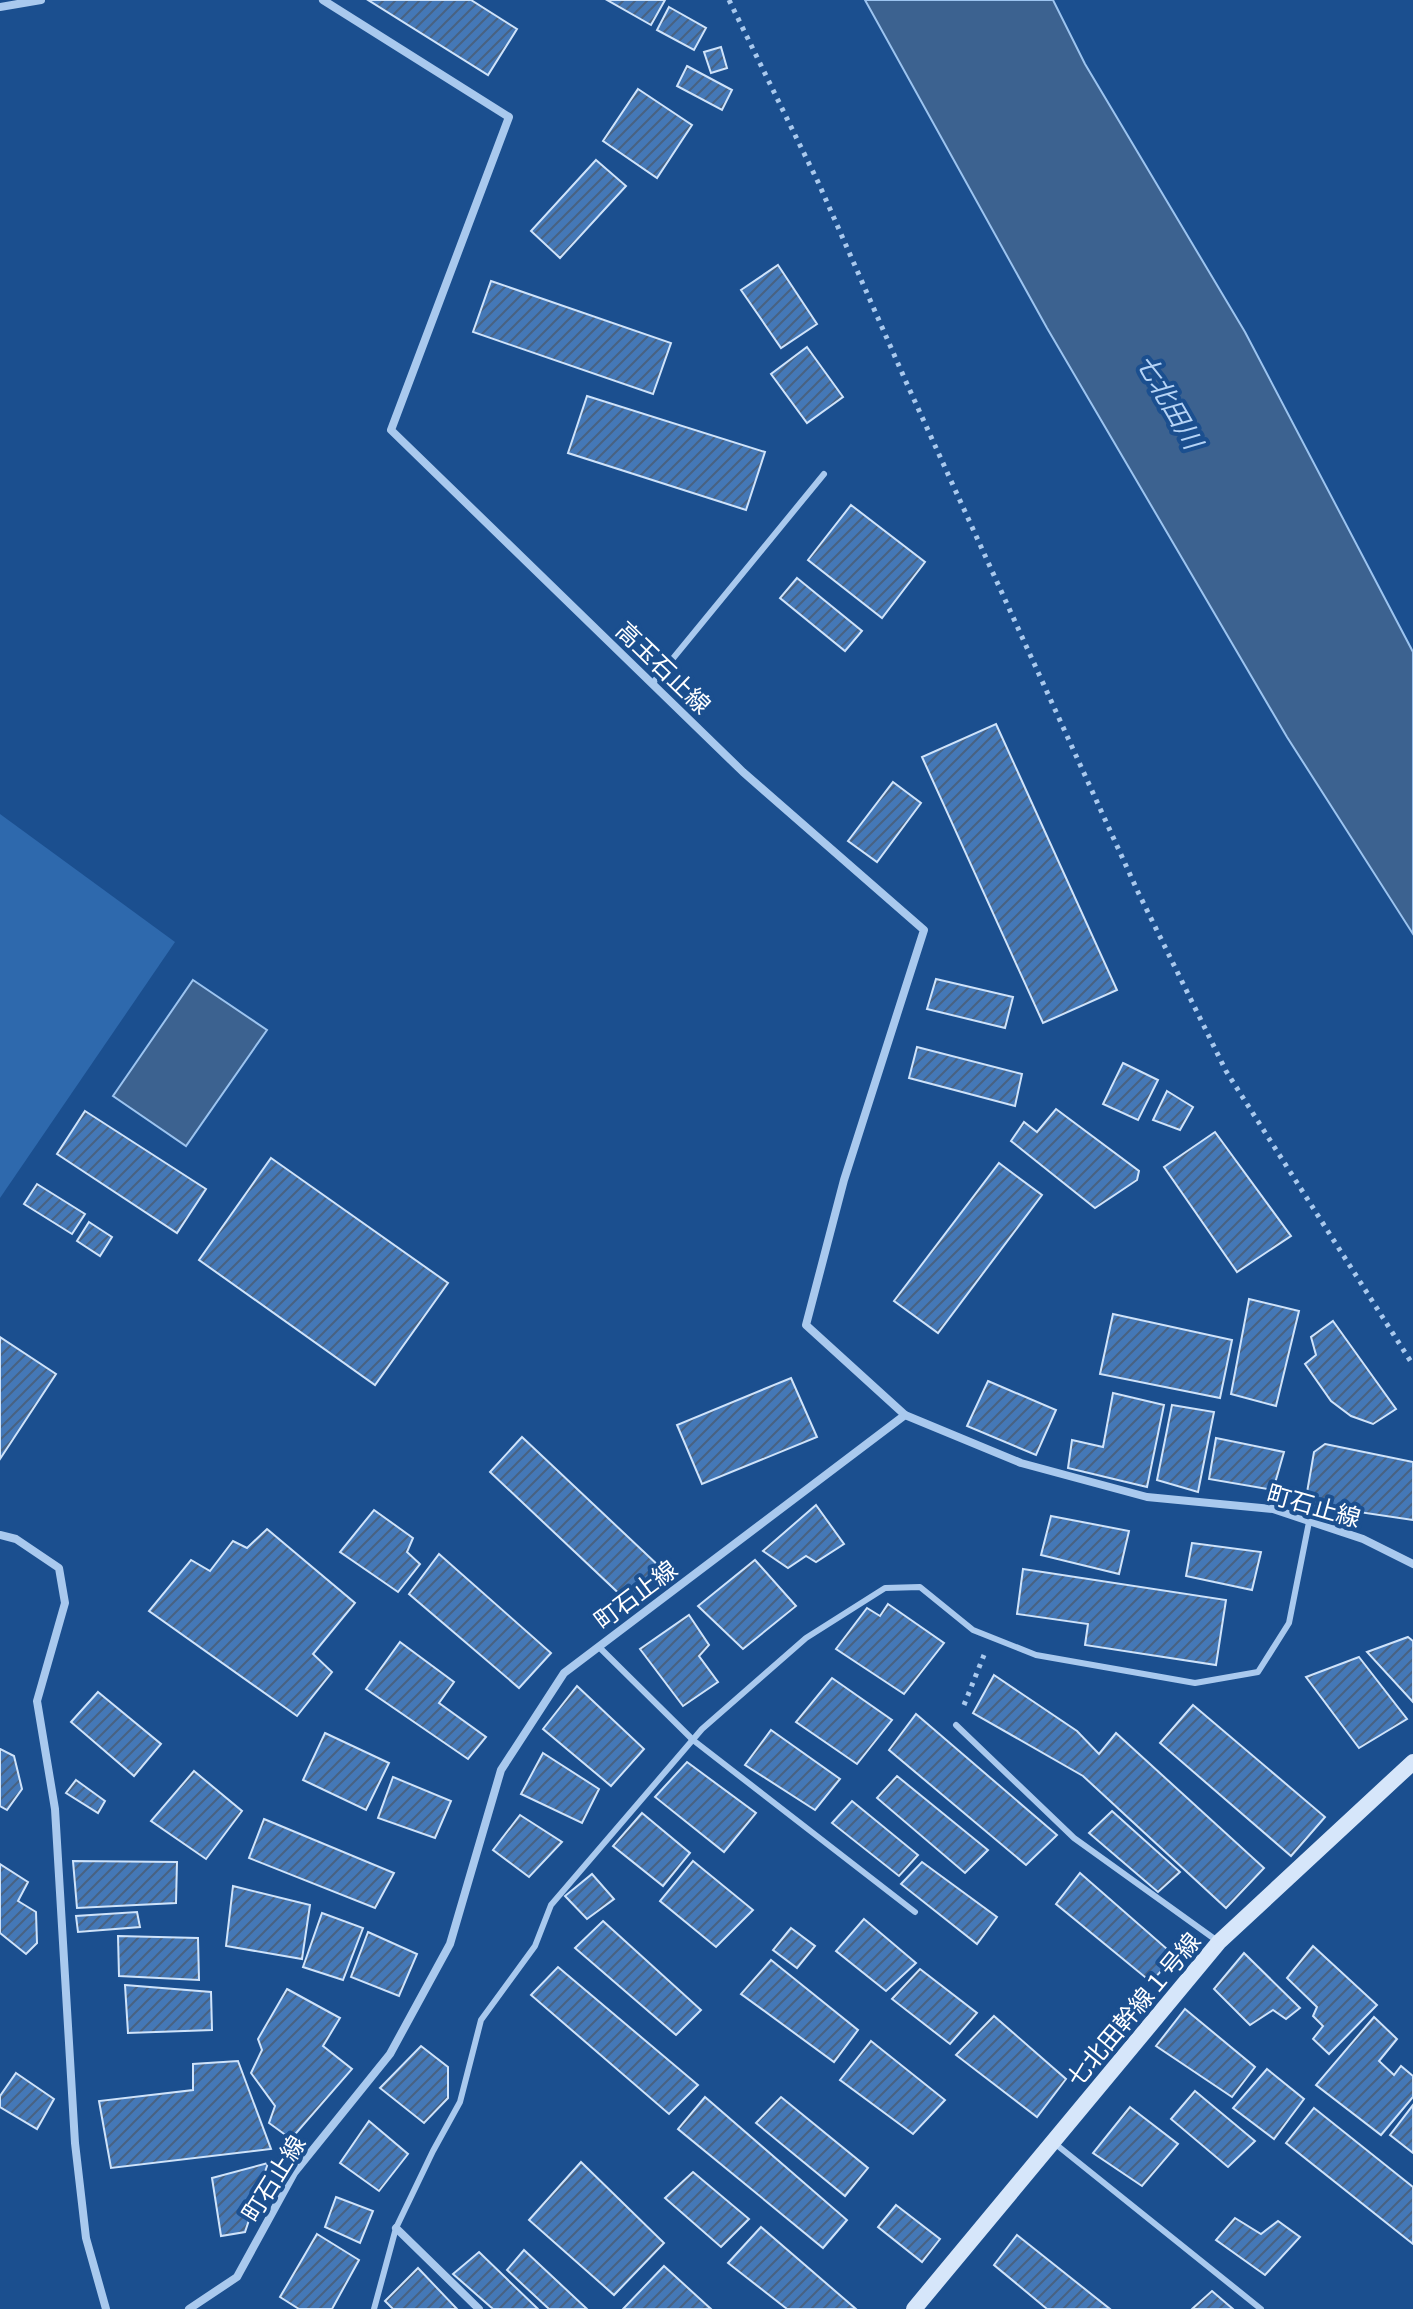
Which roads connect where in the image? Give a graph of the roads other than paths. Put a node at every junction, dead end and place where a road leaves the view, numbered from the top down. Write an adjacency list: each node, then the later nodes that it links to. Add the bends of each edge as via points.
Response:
1 (41, 0): 3 (street)
2 (323, 0): 5 (street, 高玉石止線, via 509,117 391,430)
3 (0, 7)
4 (824, 474): 5 (lane)
5 (652, 684): 6 (street, 高玉石止線, via 743,772 924,930 844,1180 806,1325)
6 (905, 1415): 7 (street, 町石止線, via 1035,1467 1147,1497 1273,1509); 10 (street, 町石止線)
7 (1309, 1522): 9 (street, 町石止線, via 1363,1539); 12 (lane, via 1289,1623 1258,1672 1195,1683 1036,1655 973,1630 920,1587 885,1588 806,1638)
8 (0, 1535): 18 (street, via 16,1539 59,1568 65,1603 37,1701 55,1809 75,2143 86,2238)
9 (1413, 1564)
10 (599, 1647): 12 (lane); 19 (street, 町石止線, via 564,1673 501,1770 450,1944 390,2054 294,2173 237,2277)
11 (956, 1725): 15 (lane, via 1074,1838)
12 (693, 1740): 14 (lane); 17 (lane, via 551,1905 535,1946 481,2020 460,2102)
13 (1413, 1762): 15 (street, 七北田幹線１号線)
14 (915, 1912)
15 (1219, 1942): 16 (street, 七北田幹線１号線)
16 (1053, 2142): 22 (street, 七北田幹線１号線); 23 (lane)
17 (396, 2228): 20 (lane); 21 (street)
18 (106, 2309)
19 (189, 2309)
20 (374, 2309)
21 (479, 2309)
22 (914, 2309)
23 (1261, 2309)

